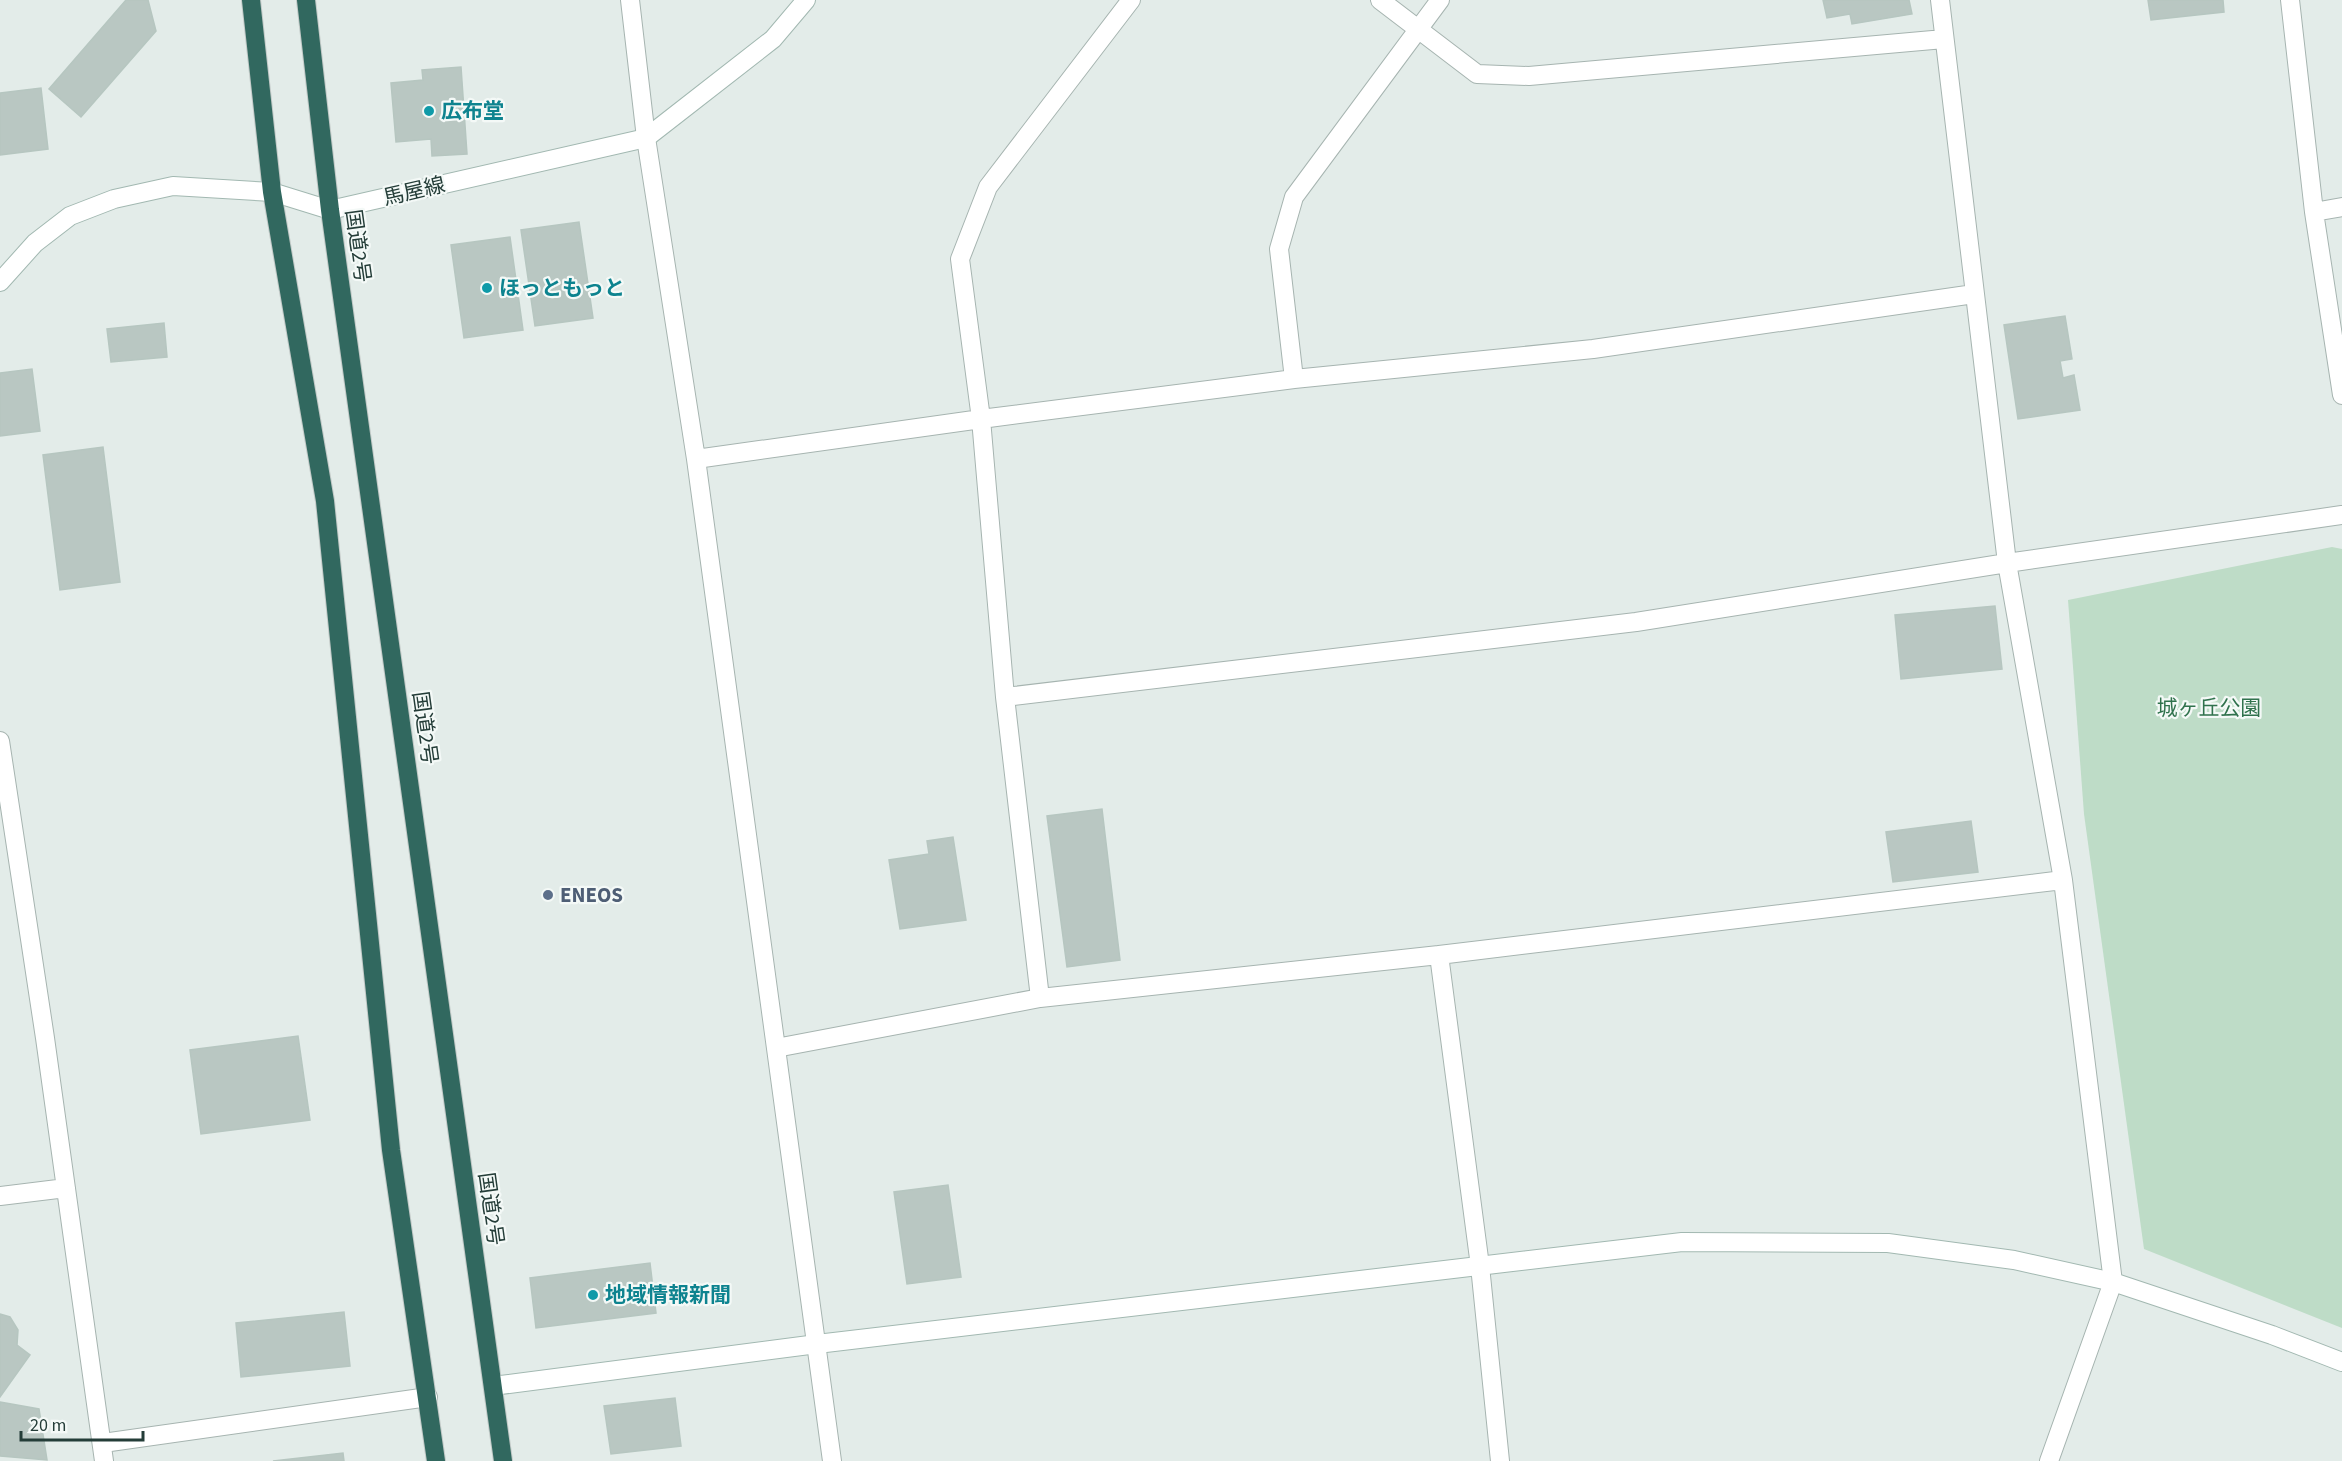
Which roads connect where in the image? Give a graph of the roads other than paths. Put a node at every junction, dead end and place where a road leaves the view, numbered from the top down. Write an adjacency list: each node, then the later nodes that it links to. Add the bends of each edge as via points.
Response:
1 (251, 0): 13 (highway)
2 (306, 0): 15 (highway, 国道2号)
3 (630, 0): 12 (street)
4 (806, 0): 12 (street, 馬屋線, via 773,39)
5 (1131, 0): 21 (street, via 988,187 960,259)
6 (1380, 0): 10 (street)
7 (1440, 0): 10 (street)
8 (1940, 0): 11 (street)
9 (2290, 0): 16 (street)
10 (1418, 30): 11 (street, via 1477,74 1529,76); 19 (street, via 1293,196 1279,249)
11 (1944, 39): 18 (street)
12 (646, 138): 15 (street, 馬屋線); 22 (street)
13 (272, 192): 15 (street); 17 (street, via 173,186 114,199 70,216 35,243); 38 (highway, via 325,501 391,1150)
14 (2342, 207): 16 (street)
15 (330, 210): 37 (highway, 国道2号)
16 (2314, 212): 20 (street)
17 (0, 282)
18 (1974, 294): 19 (street, via 1593,349); 24 (street)
19 (1294, 379): 21 (street)
20 (2342, 395)
21 (981, 419): 22 (street); 25 (street)
22 (696, 459): 30 (street)
23 (2342, 515): 24 (street)
24 (2007, 563): 25 (street, via 1636,622); 27 (street)
25 (1005, 697): 29 (street)
26 (0, 741): 31 (street)
27 (2062, 880): 28 (street); 34 (street)
28 (1439, 955): 29 (street); 33 (street)
29 (1040, 998): 30 (street)
30 (776, 1048): 35 (street)
31 (66, 1188): 32 (street); 39 (street)
32 (0, 1196)
33 (1480, 1266): 34 (street, via 1682,1242 1888,1243 2014,1260); 35 (street); 44 (street)
34 (2113, 1282): 36 (street); 45 (street)
35 (817, 1344): 37 (street); 43 (street)
36 (2342, 1362)
37 (493, 1386): 42 (highway, 国道2号)
38 (428, 1397): 39 (street); 41 (highway)
39 (103, 1443): 40 (street)
40 (104, 1461)
41 (436, 1461)
42 (503, 1461)
43 (832, 1461)
44 (1500, 1461)
45 (2049, 1461)

